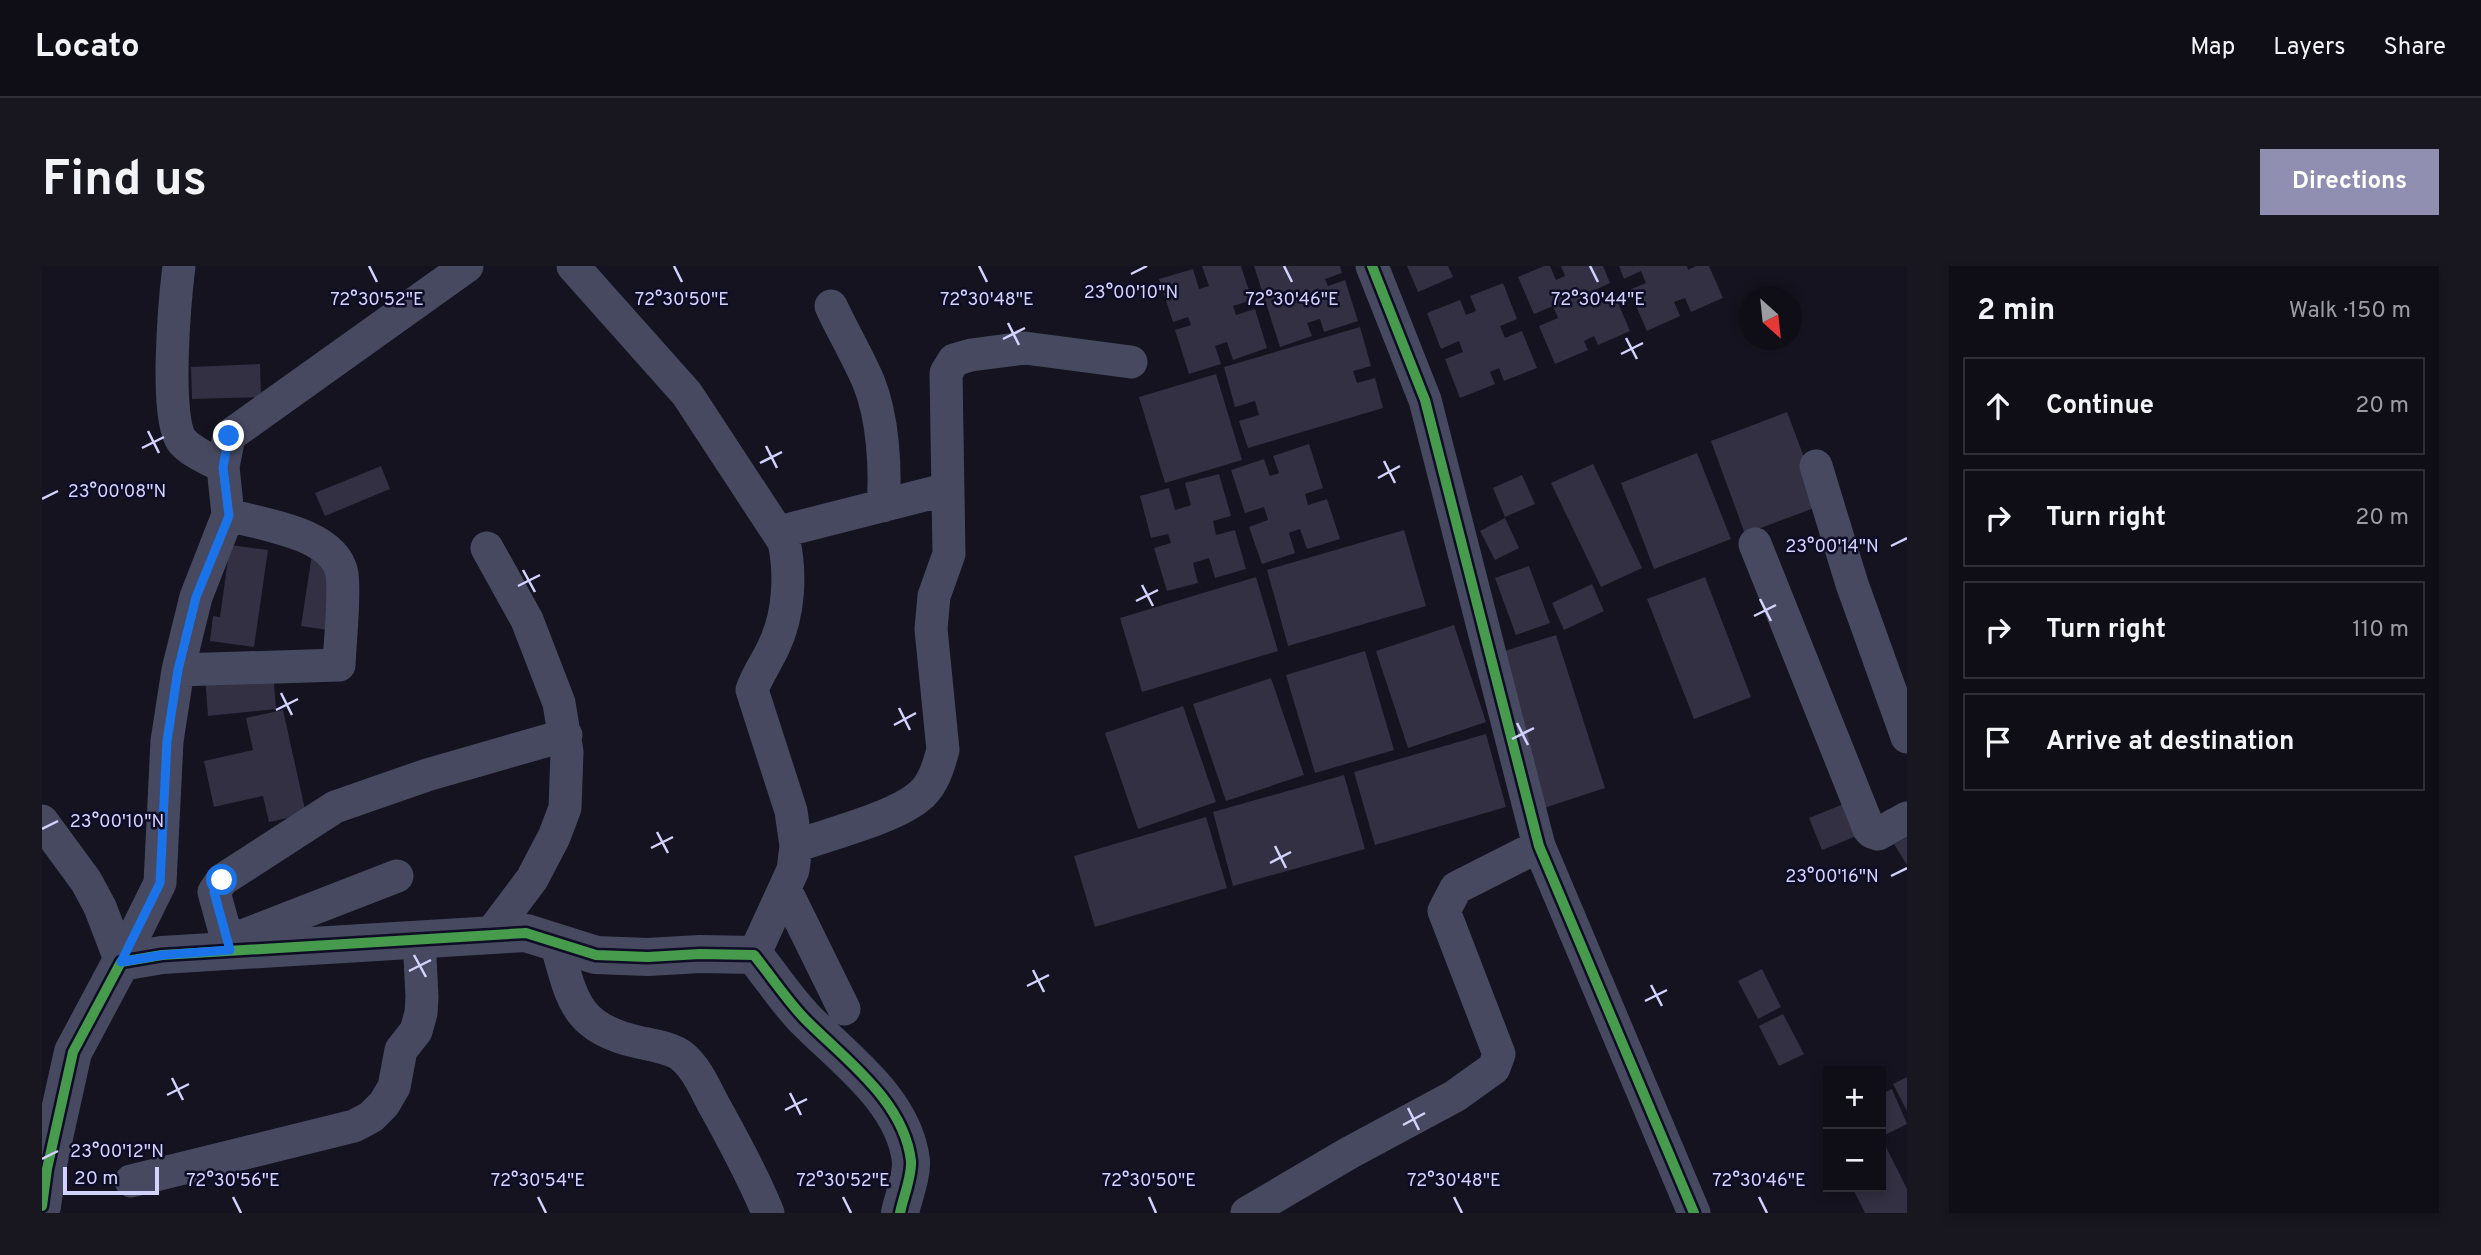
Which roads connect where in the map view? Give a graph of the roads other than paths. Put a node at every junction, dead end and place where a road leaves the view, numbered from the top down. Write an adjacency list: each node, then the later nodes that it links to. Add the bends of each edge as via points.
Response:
1 (179, 266): 8 (street, via 173,322 173,411 183,443)
2 (467, 266): 8 (street, via 229,436)
3 (573, 266): 12 (street, via 687,394)
4 (1372, 266): 21 (street, via 1425,400)
5 (831, 306): 10 (street, via 870,386 886,474)
6 (1131, 362): 9 (street, via 1025,348 954,360 946,373)
7 (1816, 466): 17 (street)
8 (223, 467): 11 (street)
9 (948, 489): 10 (street); 20 (street, via 949,554 932,610 943,750 938,768 924,793 902,809)
10 (883, 506): 12 (street)
11 (229, 516): 15 (street, via 196,597); 15 (street, via 313,540 334,557 342,575 340,666)
12 (779, 532): 20 (street, via 788,562 785,611 774,647 752,690 791,811)
13 (1755, 544): 18 (street, via 1869,828 1878,834)
14 (487, 548): 16 (street, via 527,620 559,703)
15 (178, 670): 29 (street, via 167,741 160,883)
16 (566, 735): 24 (street, via 565,808 532,879); 27 (street, via 335,807 264,850 214,892)
17 (1907, 737)
18 (1907, 818)
19 (42, 821): 29 (street, via 86,881)
20 (796, 846): 23 (street)
21 (1539, 846): 36 (street, via 1456,888 1444,911 1499,1054 1494,1068 1455,1096); 37 (street)
22 (397, 876): 27 (street)
23 (785, 889): 28 (street); 30 (street)
24 (489, 935): 25 (street); 26 (street, via 526,933)
25 (419, 939): 27 (street); 32 (street, via 421,1013 416,1031 401,1050 394,1087 371,1116 354,1126)
26 (556, 943): 28 (street, via 596,955); 34 (street, via 573,1002 587,1020 622,1039 682,1056 695,1071)
27 (228, 946): 29 (street)
28 (754, 955): 35 (street, via 802,1015 894,1112 911,1163)
29 (121, 962): 31 (street, via 73,1052)
30 (844, 1009)
31 (49, 1128): 33 (street)
32 (131, 1181)
33 (42, 1206)
34 (768, 1213)
35 (900, 1213)
36 (1247, 1213)
37 (1694, 1213)

